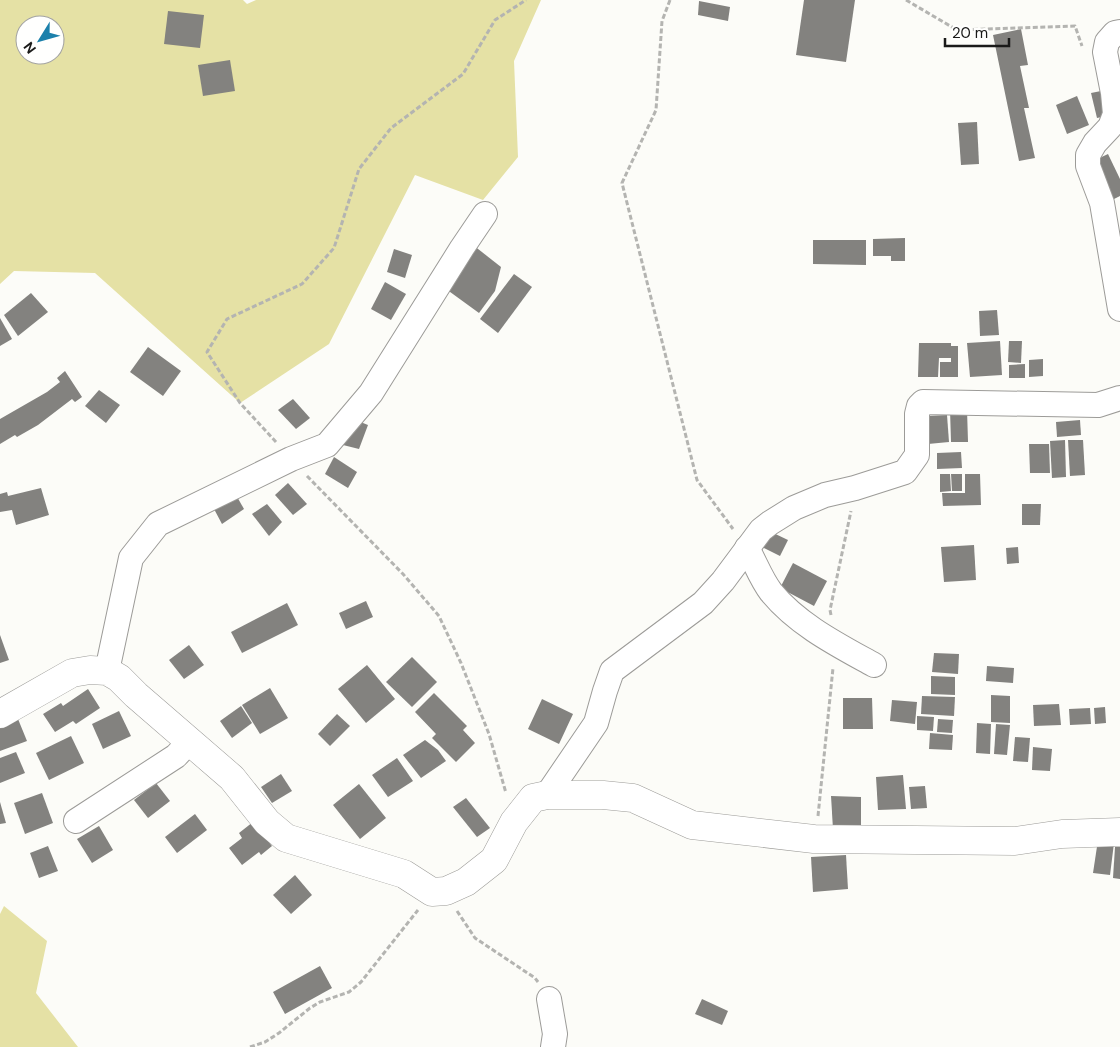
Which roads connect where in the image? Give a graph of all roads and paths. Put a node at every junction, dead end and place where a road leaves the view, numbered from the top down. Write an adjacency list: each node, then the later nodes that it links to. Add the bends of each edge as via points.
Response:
1 (526, 0): 9 (path, via 495,20 463,74 390,128 359,169 334,248 302,284 227,319 206,352 240,403)
2 (670, 0): 10 (path, via 662,21 656,110 622,183 697,480)
3 (906, 0): 5 (path, via 957,30 1075,26)
4 (1120, 32): 7 (street, via 1107,42 1105,52 1115,114 1088,155 1088,166 1102,202)
5 (1084, 51)
6 (485, 214): 9 (street, via 371,392 327,445)
7 (1120, 309)
8 (1120, 398): 10 (street, via 1098,405 923,402 917,414 917,455 905,472 794,508 770,522)
9 (291, 459): 12 (street, via 158,524 131,558); 17 (path, via 403,574 439,616 489,734)
10 (747, 548): 11 (street, via 771,591 795,616 835,644); 15 (street, via 724,581 703,603 612,671 596,723)
11 (874, 665)
12 (107, 671): 13 (main road, via 72,673); 14 (main road)
13 (0, 714)
14 (189, 742): 16 (street, via 176,756); 19 (main road, via 232,778 267,822 286,838 404,874)
15 (547, 795): 17 (main road, via 532,798); 18 (main road, via 634,798 692,825 814,839 1015,841 1062,834)
16 (76, 821)
17 (514, 822): 19 (main road, via 494,860 466,882)
18 (1120, 832)
19 (439, 891): 20 (path, via 475,938 535,978); 21 (path, via 349,992 320,1002 279,1033)
20 (549, 998): 22 (street, via 555,1034)
21 (250, 1047)
22 (553, 1047)

